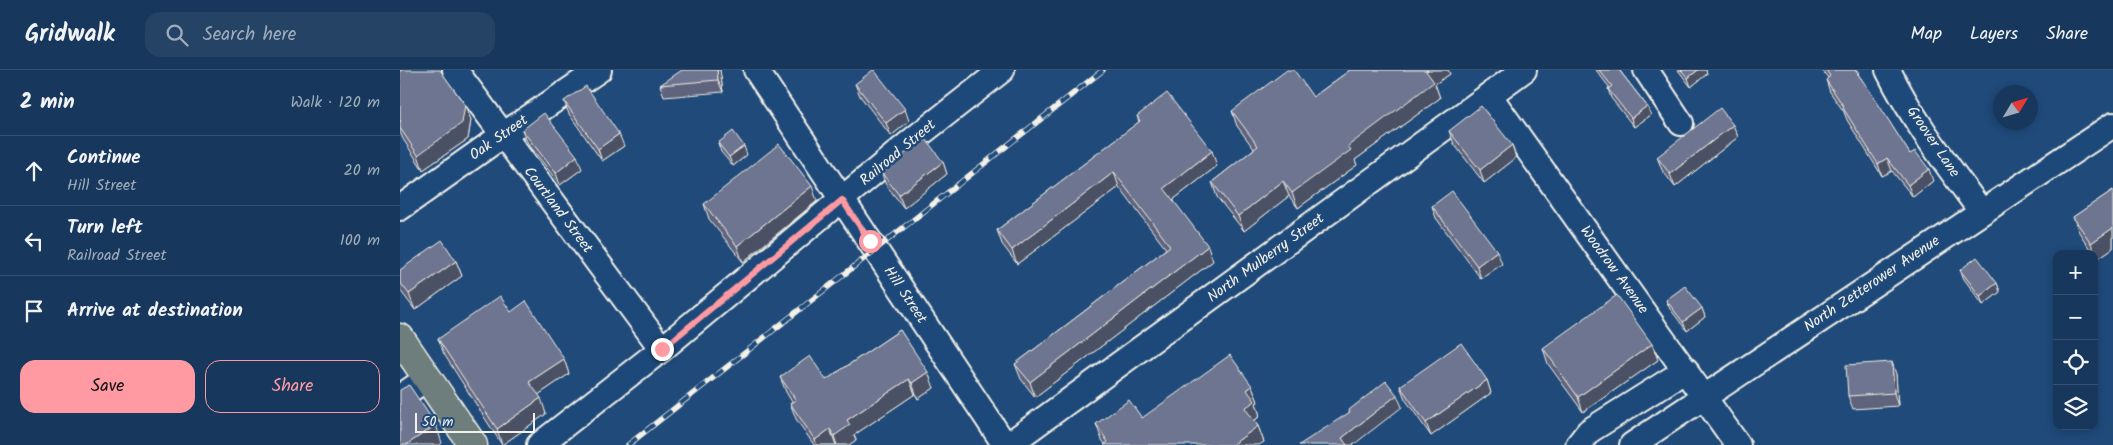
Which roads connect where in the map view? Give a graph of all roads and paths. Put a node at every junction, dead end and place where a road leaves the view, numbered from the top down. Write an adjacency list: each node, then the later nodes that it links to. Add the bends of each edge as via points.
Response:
1 (455, 70): 11 (street, Courtland Street)
2 (598, 70): 11 (street, Oak Street)
3 (756, 70): 12 (street, Hill Street)
4 (1002, 70): 12 (street, Railroad Street)
5 (1524, 70): 8 (street, North Mulberry Street)
6 (1646, 70): 9 (street)
7 (1888, 70): 14 (street, Groover Lane, via 1930,140)
8 (1489, 95): 17 (street, Woodrow Avenue); 24 (street, North Mulberry Street)
9 (1681, 123)
10 (2113, 125): 14 (street, North Zetterower Avenue)
11 (503, 135): 13 (street, Oak Street); 16 (street, Courtland Street)
12 (842, 200): 16 (street, Railroad Street); 24 (street, Hill Street)
13 (400, 208)
14 (1982, 212): 19 (street, North Zetterower Avenue)
15 (400, 338): 18 (main road)
16 (662, 349): 23 (street, Railroad Street)
17 (1686, 370): 19 (street, Woodrow Avenue); 25 (street, via 1589,431)
18 (433, 389): 20 (street); 21 (main road); 22 (main road)
19 (1704, 397): 26 (street, North Zetterower Avenue); 27 (street, Woodrow Avenue)
20 (400, 398)
21 (457, 445)
22 (473, 445)
23 (538, 445)
24 (1007, 445)
25 (1578, 445)
26 (1632, 445)
27 (1738, 445)

